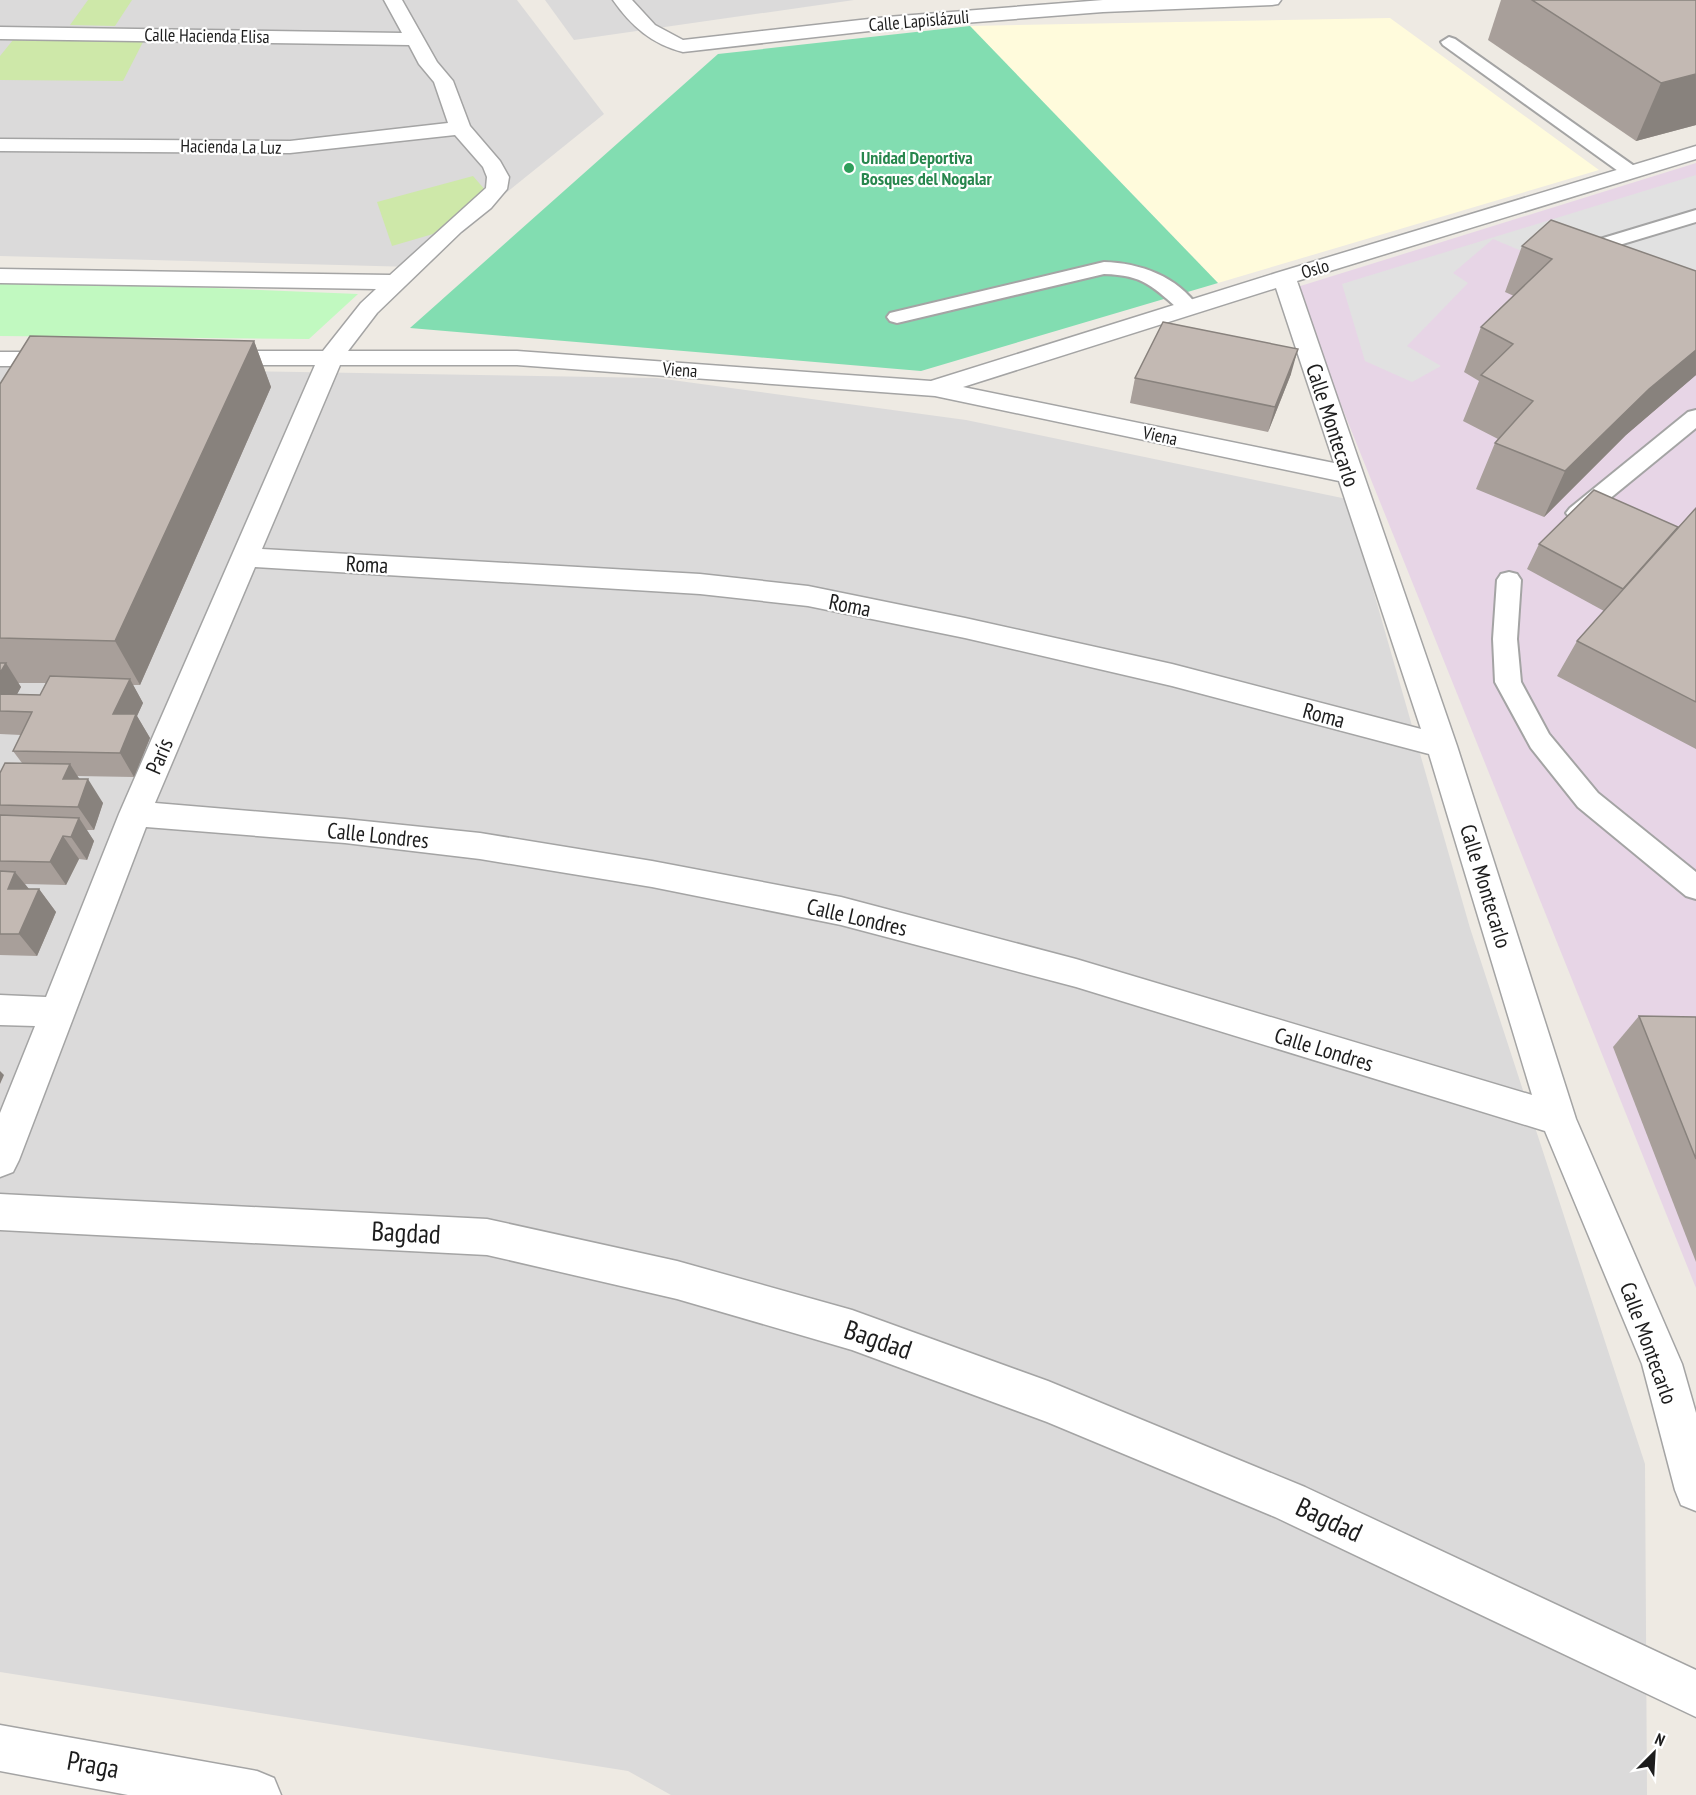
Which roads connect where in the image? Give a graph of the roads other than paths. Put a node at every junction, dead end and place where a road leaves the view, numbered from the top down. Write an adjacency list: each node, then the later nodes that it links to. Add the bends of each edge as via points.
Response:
1 (393, 0): 8 (street)
2 (622, 0): 6 (street, Calle Lapislázuli, via 648,28 675,45)
3 (1272, 0): 4 (street, Calle Lapislázuli)
4 (1100, 3): 6 (street, Calle Lapislázuli)
5 (872, 8): 6 (street)
6 (887, 23)
7 (0, 33): 8 (street, Calle Hacienda Elisa)
8 (415, 39): 10 (street, via 443,81)
9 (1449, 42): 13 (lane)
10 (460, 128): 11 (street, Hacienda La Luz, via 290,147); 18 (street, via 493,165 498,177 496,189)
11 (0, 145)
12 (1696, 152): 13 (street, Oslo)
13 (1631, 172): 17 (street, Oslo)
14 (1696, 216): 15 (lane, via 1587,249)
15 (1618, 261)
16 (0, 276): 18 (street)
17 (1284, 278): 19 (street, Oslo); 27 (street, Calle Montecarlo)
18 (398, 282): 21 (street, via 369,308)
19 (1189, 308): 20 (lane, via 1150,275 1129,268 1104,268); 25 (street, Oslo)
20 (897, 317)
21 (331, 357): 23 (street, Viena); 25 (street, Viena, via 517,358); 29 (street, París)
22 (87, 358): 24 (street)
23 (191, 358)
24 (8, 365)
25 (935, 389): 27 (street, Viena)
26 (1696, 417): 28 (lane)
27 (1350, 475): 31 (street, Calle Montecarlo)
28 (1578, 513)
29 (244, 558): 31 (street, Roma, via 700,584 808,596 1172,675); 32 (street, París)
30 (1509, 580): 33 (lane, via 1505,639 1509,682 1540,741 1588,800)
31 (1442, 746): 36 (street, Calle Montecarlo)
32 (135, 814): 35 (street, París); 36 (street, Calle Londres, via 480,846 841,911 1076,973)
33 (1696, 888)
34 (0, 1010): 35 (street)
35 (59, 1012): 37 (street, París)
36 (1558, 1119): 39 (street, Calle Montecarlo, via 1662,1364)
37 (0, 1161)
38 (0, 1212): 40 (street, Bagdad, via 487,1237 677,1280 841,1326 1048,1402 1290,1502)
39 (1696, 1490)
40 (1696, 1695)
41 (0, 1748): 42 (street, Praga)
42 (257, 1795)

